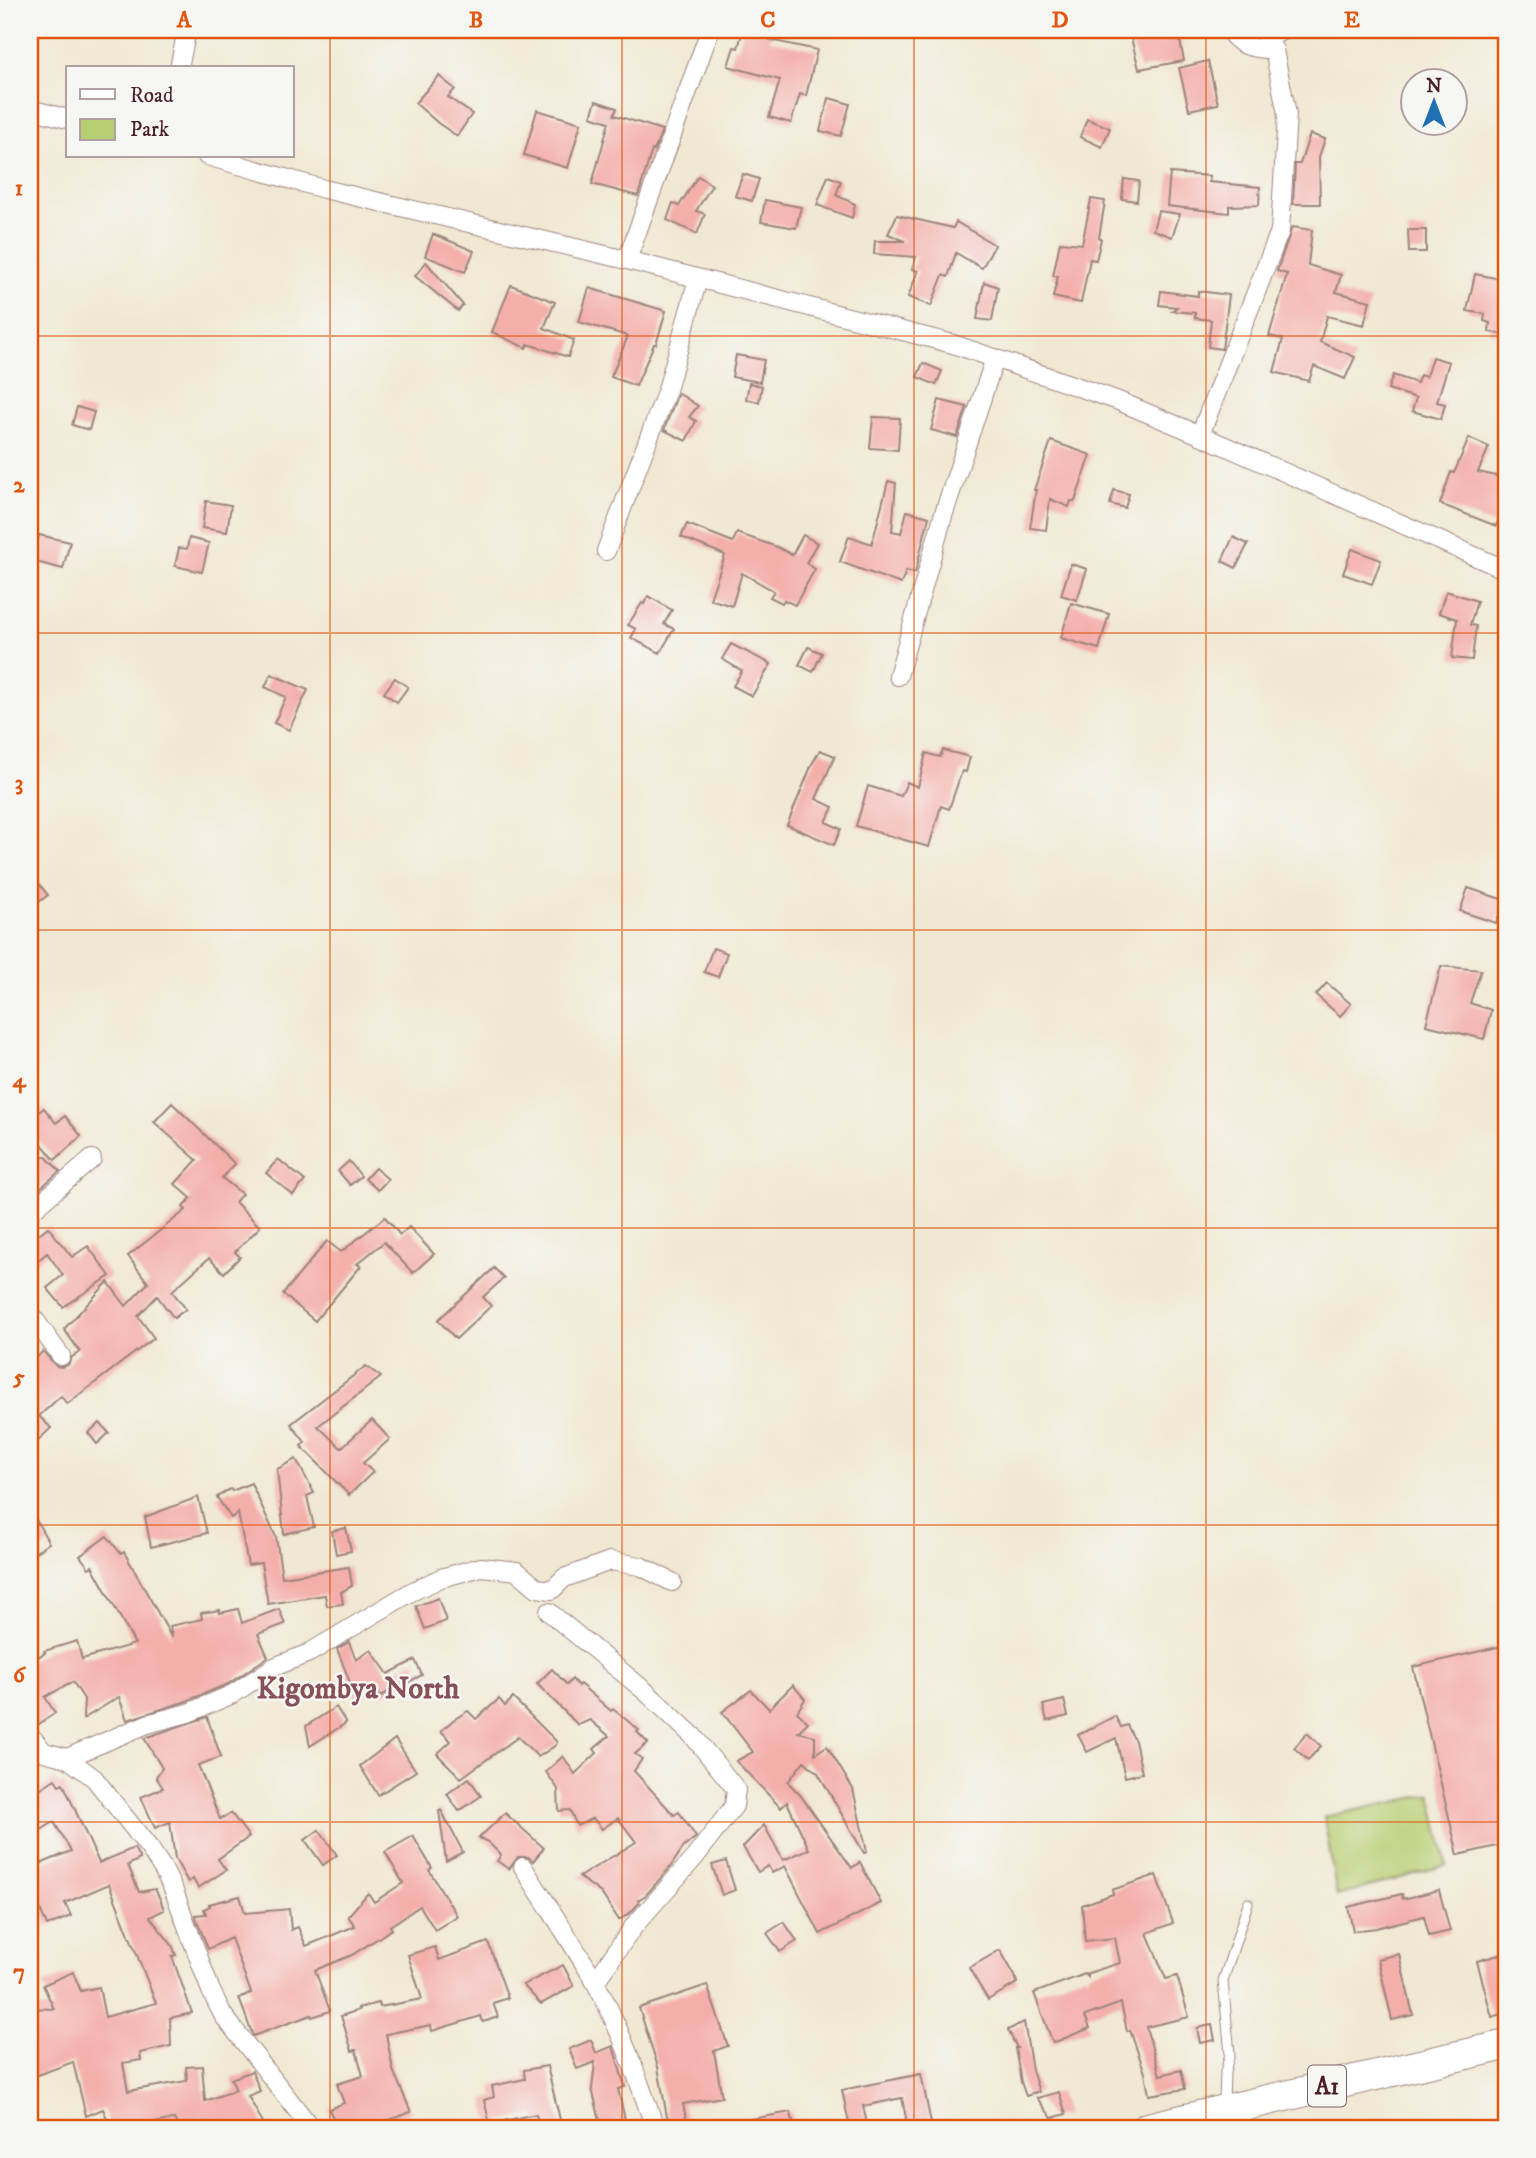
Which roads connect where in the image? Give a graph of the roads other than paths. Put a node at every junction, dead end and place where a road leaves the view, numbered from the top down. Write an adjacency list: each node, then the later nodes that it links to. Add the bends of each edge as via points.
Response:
1 (187, 30): 6 (street)
2 (710, 30): 10 (street)
3 (1229, 30): 5 (street, via 1245,46)
4 (1283, 30): 5 (street, via 1267,39)
5 (1274, 50): 13 (street, via 1287,114 1280,231)
6 (179, 66)
7 (30, 109): 8 (street)
8 (66, 118)
9 (213, 158): 10 (street, via 356,198)
10 (627, 260): 11 (street)
11 (698, 279): 12 (street); 14 (street, via 667,390)
12 (995, 358): 13 (street); 16 (street, via 943,516)
13 (1200, 435): 15 (street)
14 (606, 551)
15 (1506, 570)
16 (898, 676)
17 (92, 1159): 18 (street)
18 (30, 1212)
19 (30, 1313): 20 (street)
20 (61, 1356)
21 (672, 1582): 25 (street, via 640,1566 610,1561 564,1578 552,1590 537,1588 517,1571 468,1570 411,1591 233,1694)
22 (549, 1612): 28 (street, via 645,1691 693,1737 736,1789 734,1806 634,1926)
23 (30, 1735): 24 (street)
24 (37, 1756): 25 (street)
25 (66, 1758): 31 (street, via 94,1778 163,1869 223,2015)
26 (523, 1867): 28 (street)
27 (1248, 1903): 30 (lane, via 1223,1981 1230,2054)
28 (595, 1982): 32 (street, via 625,2045)
29 (1506, 2045): 30 (highway, A1)
30 (1224, 2110): 33 (highway, A1)
31 (311, 2128)
32 (655, 2128)
33 (1147, 2128)

